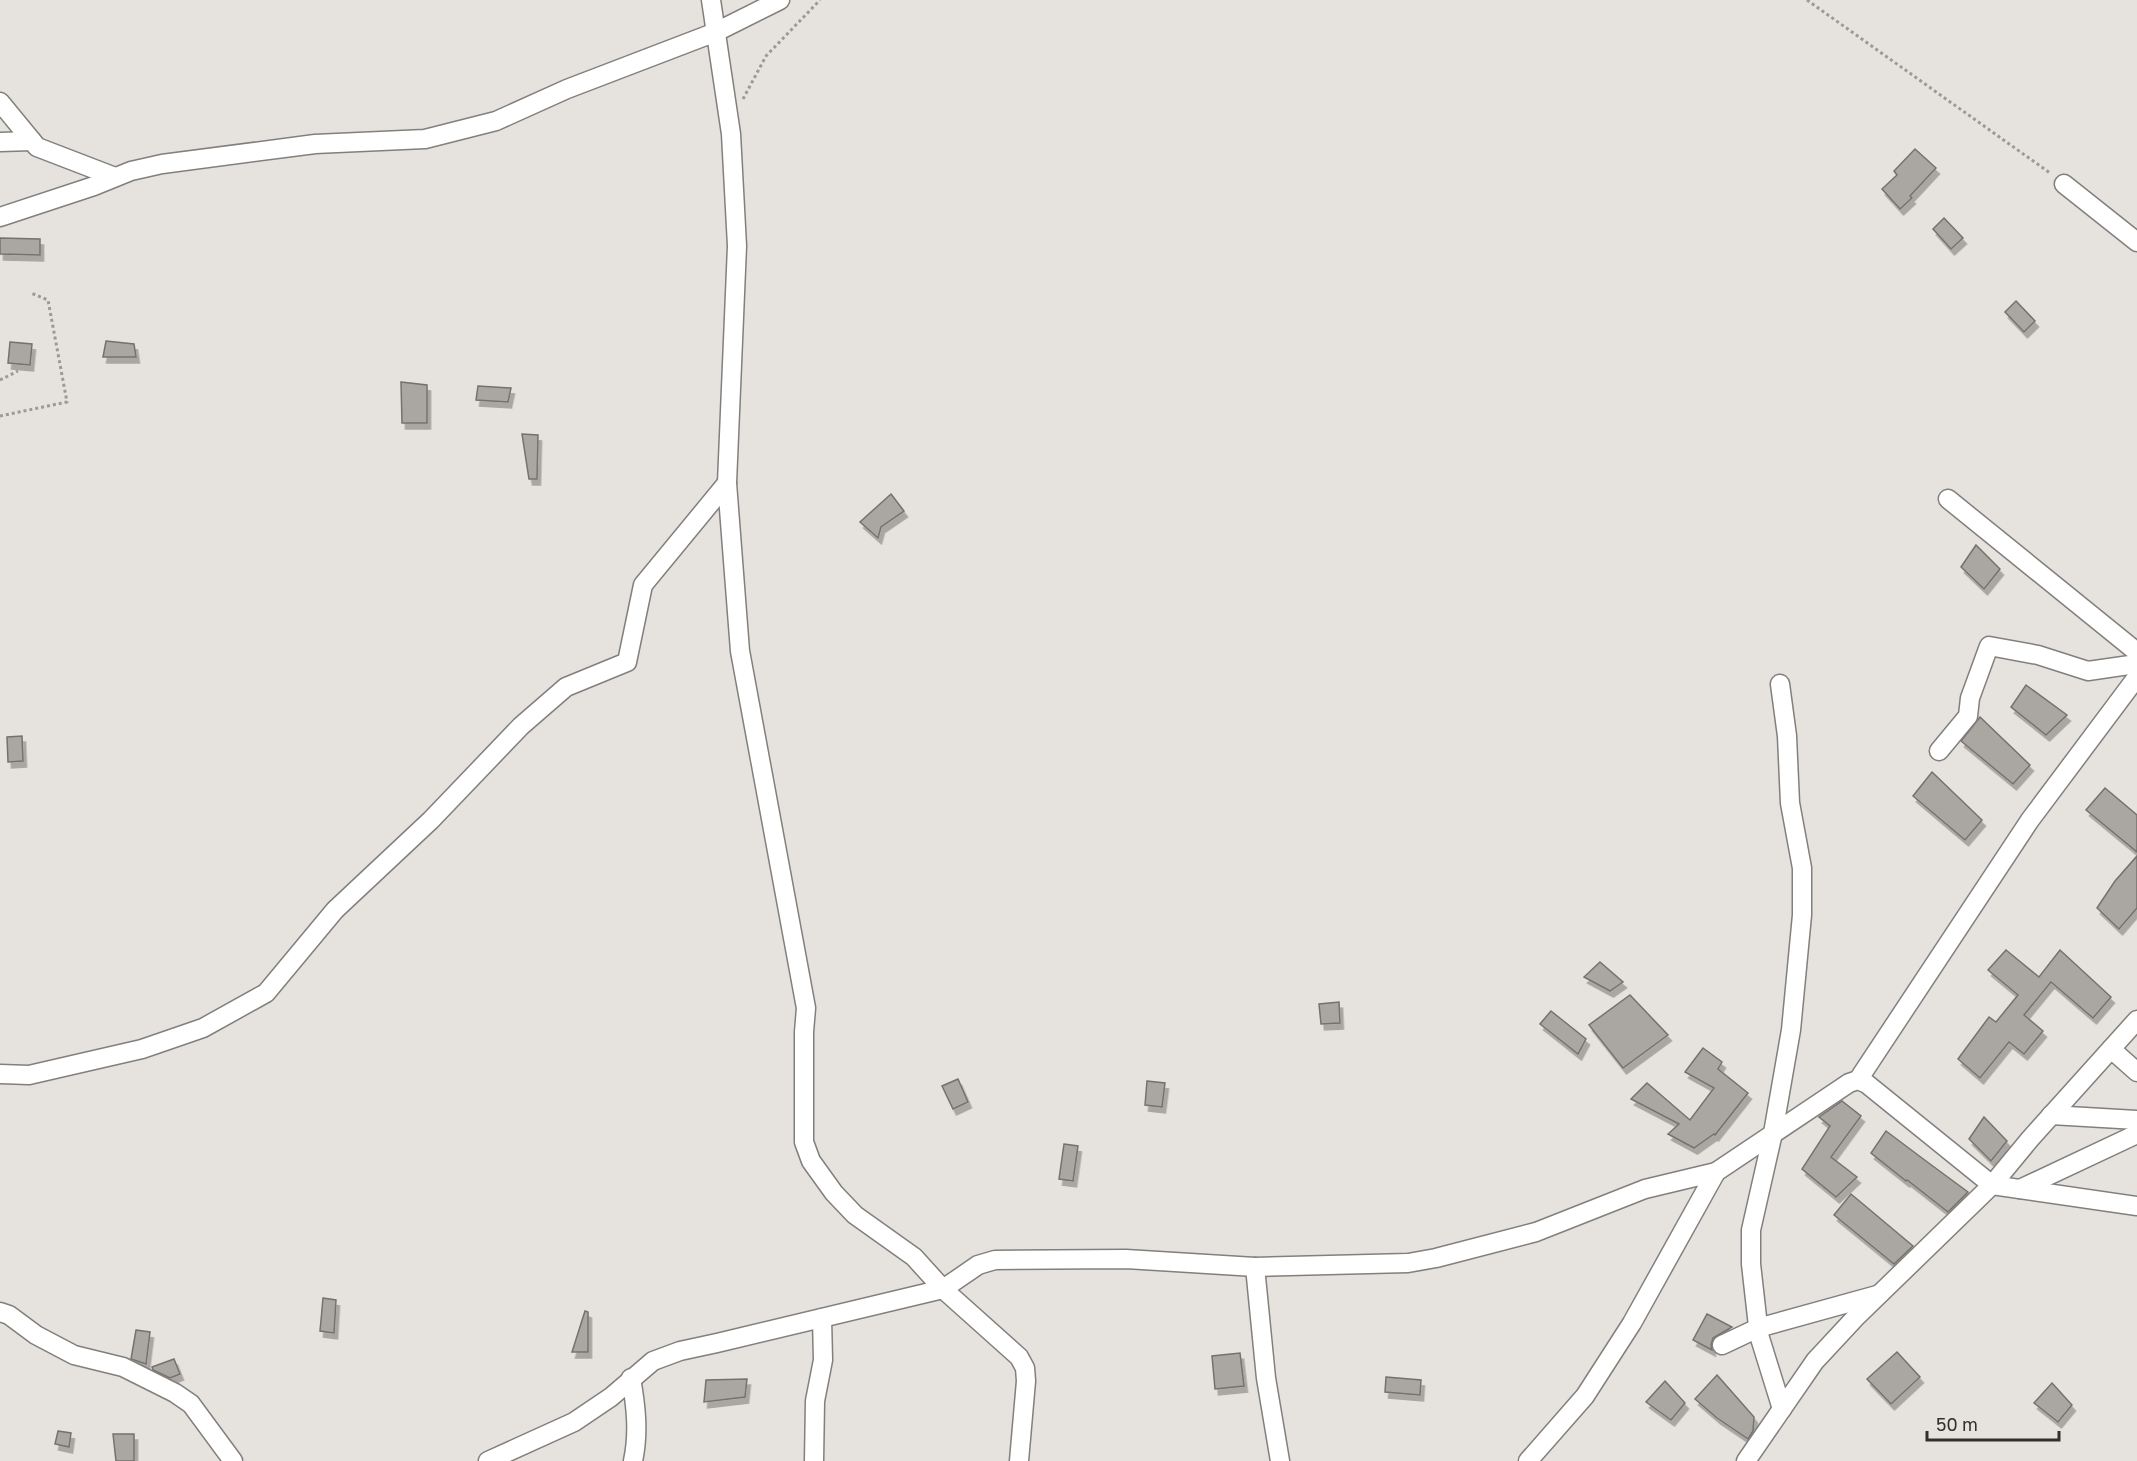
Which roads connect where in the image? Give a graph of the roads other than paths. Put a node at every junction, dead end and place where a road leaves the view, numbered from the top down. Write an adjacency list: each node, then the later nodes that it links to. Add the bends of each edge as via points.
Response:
1 (711, 0): 3 (street)
2 (780, 0): 3 (street)
3 (716, 32): 7 (street, via 567,89 496,121 425,139 315,144 162,165); 11 (street, via 730,124 737,246)
4 (0, 102): 5 (street)
5 (32, 141): 6 (street); 7 (street, via 37,147)
6 (0, 142)
7 (116, 177): 9 (street)
8 (2064, 184): 10 (street)
9 (0, 217)
10 (2137, 242)
11 (727, 483): 21 (street, via 643,585 627,662 566,687 521,726 431,820 335,910 266,993 203,1028 142,1050 29,1075); 32 (street, via 740,651 806,1008 804,1142 810,1161 834,1193 855,1215 914,1257)
12 (1948, 499): 13 (street)
13 (2137, 652)
14 (2137, 664): 17 (street, via 2088,671 2038,655 1989,646 1970,698 1968,716)
15 (2137, 677): 22 (street, via 2030,820)
16 (1780, 684): 25 (street, via 1790,803 1802,868 1802,915 1791,1030)
17 (1939, 751)
18 (2137, 1020): 19 (street)
19 (2110, 1049): 20 (street); 23 (street)
20 (2137, 1072)
21 (0, 1074)
22 (1858, 1080): 25 (street); 28 (street, via 1868,1084)
23 (2051, 1115): 24 (street); 28 (street)
24 (2137, 1120)
25 (1773, 1133): 27 (street); 36 (street, via 1751,1230)
26 (2137, 1134): 29 (street)
27 (1716, 1172): 31 (street, via 1645,1189 1536,1232 1436,1258 1408,1263); 46 (street, via 1632,1323 1591,1387)
28 (1992, 1185): 29 (street); 33 (street)
29 (2020, 1189): 30 (street)
30 (2137, 1206)
31 (1255, 1267): 32 (street, via 1126,1259 994,1260 978,1265); 45 (street, via 1266,1378)
32 (943, 1288): 35 (street); 44 (street, via 1019,1357 1025,1368)
33 (1880, 1294): 36 (street); 39 (street, via 1815,1361)
34 (0, 1312): 40 (street, via 74,1355 123,1367 175,1393 191,1404)
35 (822, 1318): 38 (street, via 680,1350 653,1361); 43 (street, via 824,1360 815,1401)
36 (1758, 1328): 37 (street); 39 (street)
37 (1722, 1345)
38 (631, 1378): 41 (street, via 574,1422); 42 (street, via 637,1412)
39 (1782, 1409): 47 (street)
40 (233, 1461)
41 (488, 1461)
42 (633, 1461)
43 (814, 1461)
44 (1019, 1461)
45 (1280, 1461)
46 (1528, 1461)
47 (1746, 1461)

